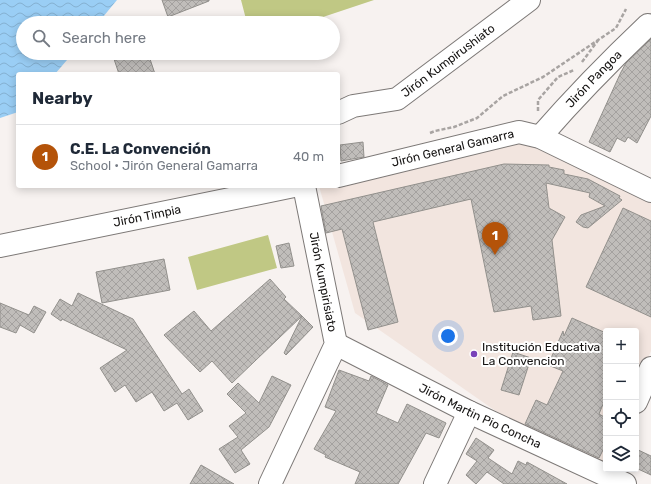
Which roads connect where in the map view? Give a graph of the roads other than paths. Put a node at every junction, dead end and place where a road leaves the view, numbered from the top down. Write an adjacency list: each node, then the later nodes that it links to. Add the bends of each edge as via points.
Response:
1 (529, 0): 3 (street, Jirón Kumpirushiato, via 397,99 353,106)
2 (651, 26): 4 (street, Jirón Pangoa, via 648,25 618,54)
3 (340, 112)
4 (540, 137): 5 (street, Jirón General Gamarra, via 519,132); 8 (street, Jirón General Gamarra)
5 (340, 176)
6 (284, 188): 9 (street, Jirón Timpia)
7 (304, 188): 10 (street, Jirón Kumpirisiato)
8 (651, 191)
9 (0, 246)
10 (336, 344): 13 (street, Jirón Martin Pio Concha); 15 (street, Jirón Kumpirisiato)
11 (651, 368): 12 (street)
12 (637, 400)
13 (469, 412): 14 (street, Jirón Martin Pio Concha); 16 (street)
14 (604, 476): 17 (street, Jirón Martin Pio Concha)
15 (270, 484)
16 (435, 484)
17 (625, 484)

